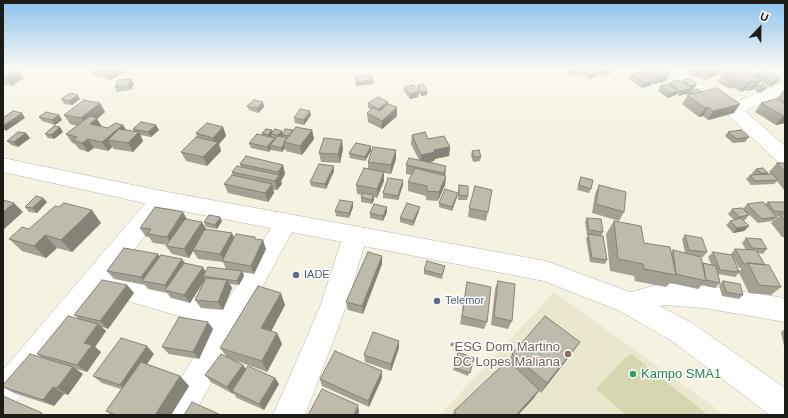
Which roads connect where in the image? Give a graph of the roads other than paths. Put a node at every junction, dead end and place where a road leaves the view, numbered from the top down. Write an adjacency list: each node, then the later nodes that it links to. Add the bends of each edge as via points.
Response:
1 (698, 89): 3 (street)
2 (780, 89): 3 (street)
3 (734, 110): 4 (street)
4 (785, 157)
5 (3, 165): 6 (street)
6 (162, 199): 7 (street); 9 (street)
7 (286, 222): 8 (street); 12 (street)
8 (355, 236): 10 (street, via 546,271); 16 (street, via 333,307)
9 (95, 280): 12 (street); 13 (street)
10 (630, 303): 11 (street, via 664,294 704,297); 14 (street, via 682,332)
11 (785, 310)
12 (231, 319): 15 (street)
13 (3, 393)
14 (785, 407)
15 (177, 415)
16 (289, 415)

